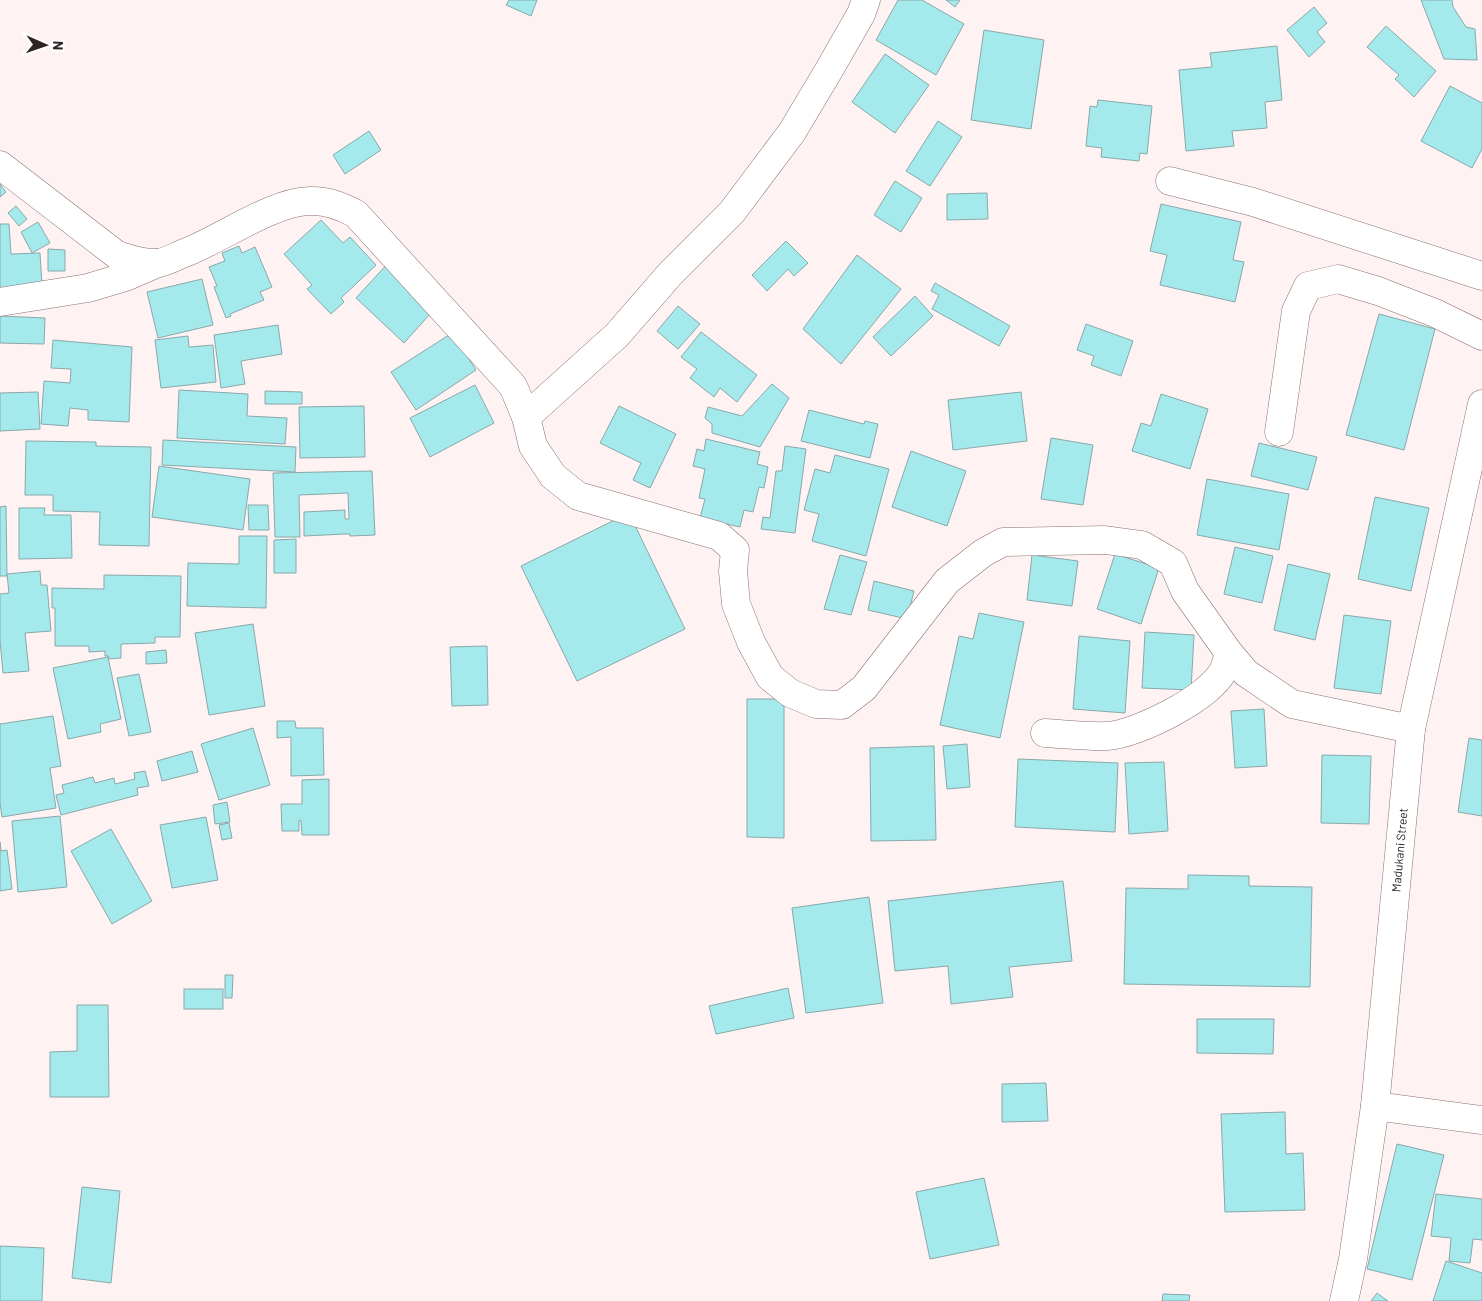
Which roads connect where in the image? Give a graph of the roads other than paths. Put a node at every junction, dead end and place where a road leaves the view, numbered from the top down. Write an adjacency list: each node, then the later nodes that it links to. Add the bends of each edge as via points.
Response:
1 (866, 0): 9 (street, via 792,132 732,212 670,274 616,335)
2 (0, 165): 4 (street, via 117,255 134,261)
3 (1170, 181): 5 (street, via 1253,202)
4 (159, 263): 6 (street, via 88,288); 9 (street, via 287,205 309,201 344,207 356,214 513,386)
5 (1482, 276)
6 (0, 302)
7 (1482, 336): 10 (street, via 1436,313 1338,279 1308,286 1296,311)
8 (1481, 410): 12 (street, Madukani Street)
9 (526, 417): 11 (street, via 533,446 553,476 578,496 719,536 735,550 736,604 751,642 770,677 790,693 816,704 842,705 864,688 948,581 1002,542 1105,540 1142,545 1173,563 1185,591)
10 (1279, 432)
11 (1229, 652): 12 (street, via 1246,673 1292,704); 13 (street, via 1223,671 1211,686 1146,726 1108,736)
12 (1411, 729): 14 (street, Madukani Street)
13 (1045, 733)
14 (1376, 1106): 15 (street); 16 (street, Madukani Street)
15 (1482, 1120)
16 (1344, 1301)

